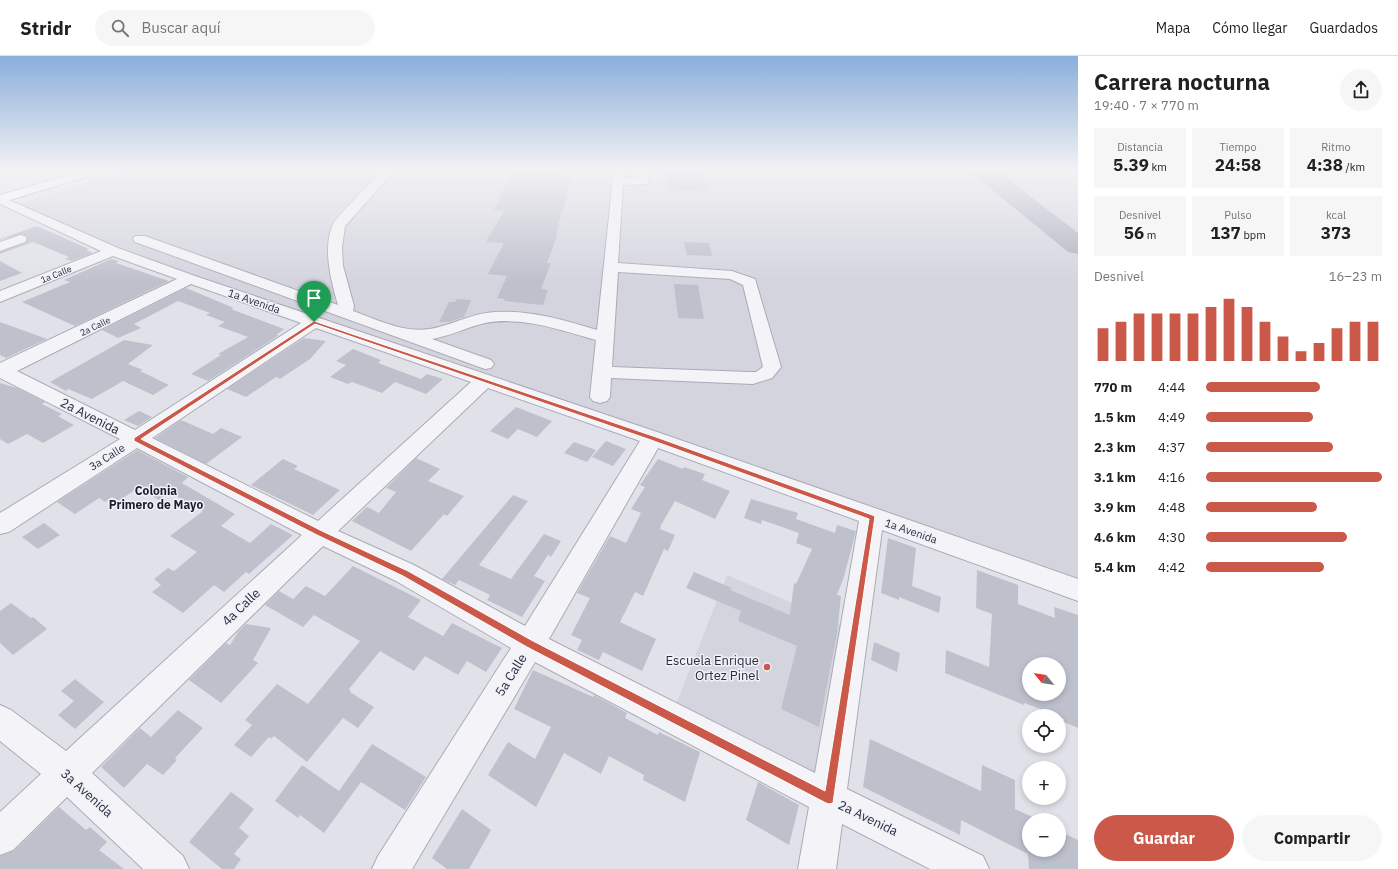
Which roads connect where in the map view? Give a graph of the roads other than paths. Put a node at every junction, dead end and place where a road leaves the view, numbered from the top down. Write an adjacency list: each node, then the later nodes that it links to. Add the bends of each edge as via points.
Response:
1 (15, 207): 7 (street, 1a Avenida)
2 (356, 207): 11 (street, via 339,225 336,237 334,262 346,306)
3 (616, 207): 8 (street)
4 (20, 239): 6 (street)
5 (140, 239): 11 (street)
6 (0, 247)
7 (113, 251): 9 (street, 1a Avenida); 10 (street, 1a Calle)
8 (611, 267): 14 (street); 16 (street, via 732,275 750,282 772,367 769,373 761,377 739,378)
9 (190, 279): 12 (street, 1a Avenida); 15 (street, 2a Calle)
10 (0, 296)
11 (345, 314): 13 (street)
12 (314, 322): 18 (street, 1a Avenida); 21 (street, 3a Calle)
13 (388, 330): 14 (street, via 418,335 438,333 479,320 507,316 527,318); 17 (street)
14 (605, 337): 16 (street)
15 (1, 370): 21 (street, 2a Avenida)
16 (602, 372): 19 (street)
17 (517, 375)
18 (485, 380): 20 (street, 1a Avenida); 24 (street, 4a Calle)
19 (600, 397)
20 (653, 438): 22 (street, 1a Avenida); 26 (street, 5a Calle)
21 (136, 440): 23 (street, 3a Calle); 24 (street, 2a Avenida)
22 (872, 518): 25 (street, 1a Avenida); 29 (street)
23 (0, 525)
24 (320, 533): 26 (street, 2a Avenida, via 405,573); 28 (street, 4a Calle)
25 (1078, 590)
26 (530, 644): 29 (street, 2a Avenida); 32 (street, 5a Calle)
27 (0, 721): 28 (street, 3a Avenida)
28 (67, 773): 30 (street, 4a Calle); 31 (street, 3a Avenida)
29 (829, 799): 33 (street); 34 (street, 2a Avenida)
30 (0, 837)
31 (170, 869)
32 (391, 869)
33 (817, 869)
34 (970, 869)

